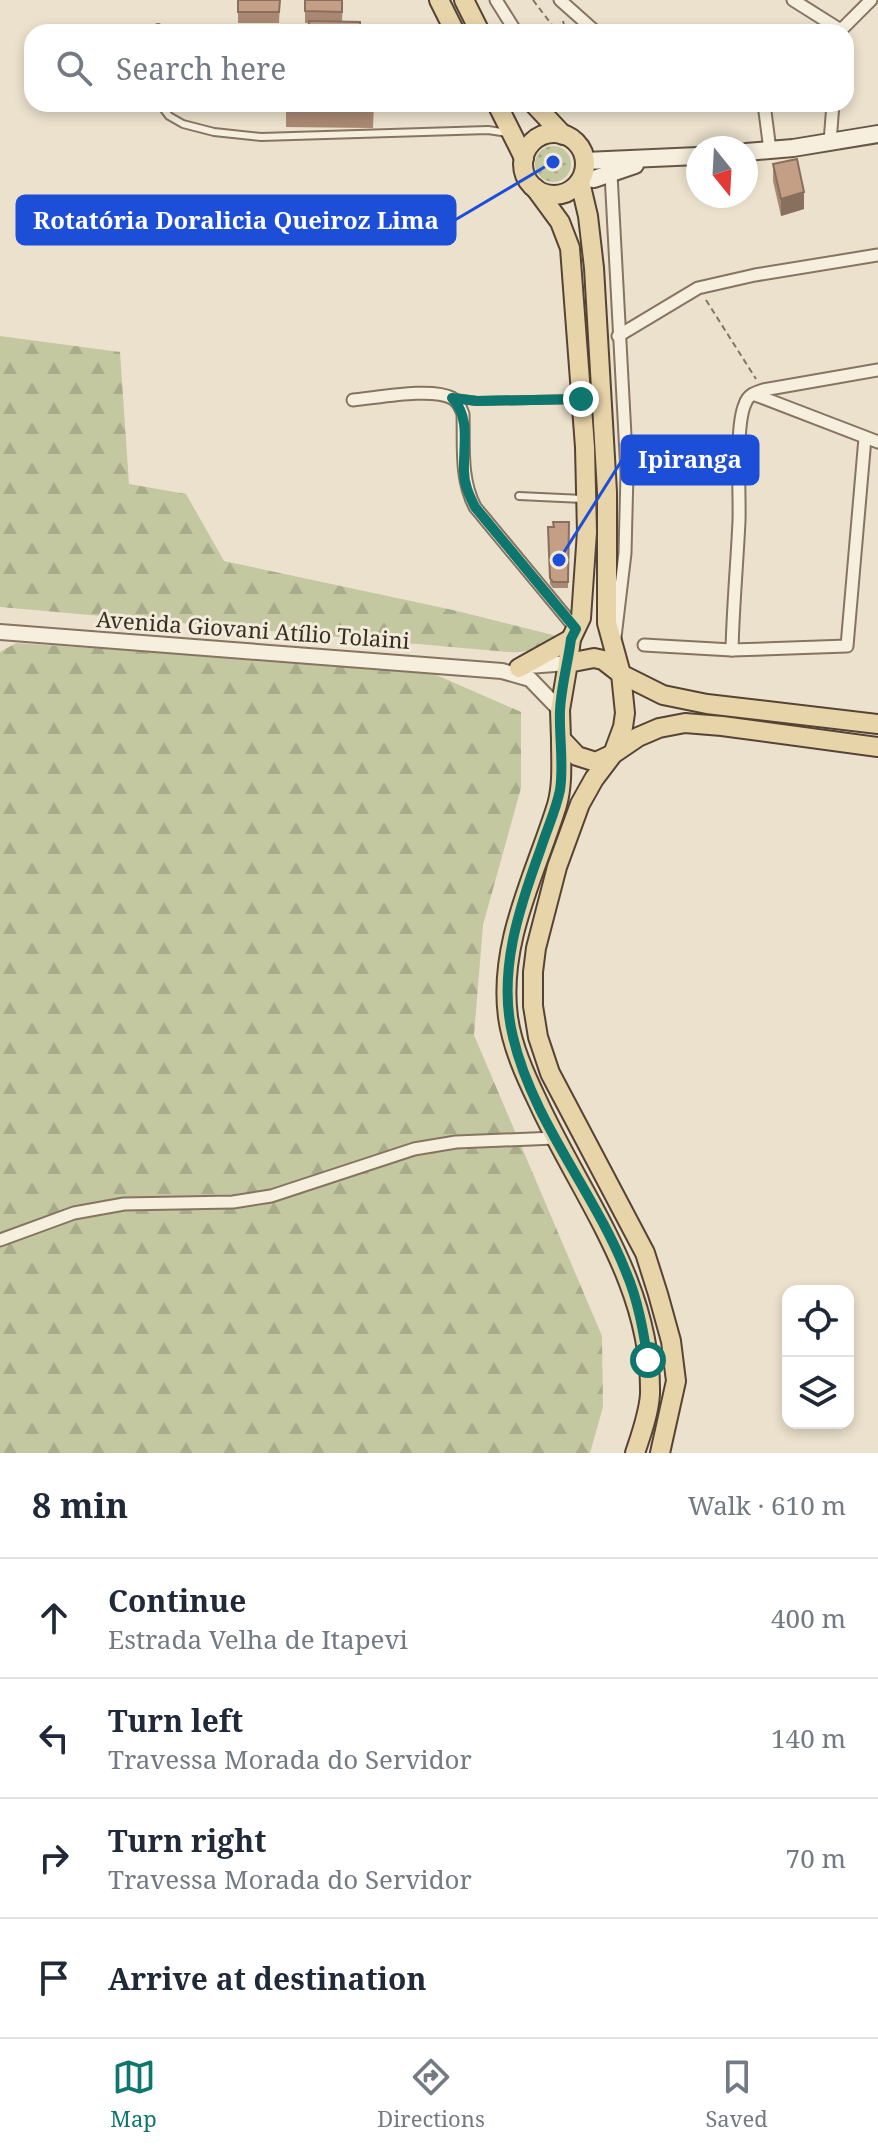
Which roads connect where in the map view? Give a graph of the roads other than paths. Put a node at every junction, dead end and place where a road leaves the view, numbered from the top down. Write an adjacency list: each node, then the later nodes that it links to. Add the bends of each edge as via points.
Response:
1 (439, 0): 7 (main road)
2 (464, 0): 8 (main road)
3 (496, 0): 9 (street)
4 (560, 0): 10 (street)
5 (793, 0): 11 (street)
6 (871, 0): 12 (street)
7 (451, 24)
8 (476, 24)
9 (511, 24)
10 (587, 24)
11 (829, 24)
12 (846, 24)
13 (166, 112): 19 (lane, via 183,124 261,137)
14 (501, 112): 19 (main road)
15 (542, 112): 18 (main road)
16 (765, 112): 22 (street)
17 (832, 112): 21 (street)
18 (559, 130): 25 (main road, via 538,138); 27 (main road, via 578,145)
19 (511, 133): 25 (main road)
20 (878, 134): 21 (main road)
21 (830, 142): 22 (main road)
22 (770, 150): 23 (main road)
23 (758, 151)
24 (686, 157): 26 (main road)
25 (524, 158): 29 (main road)
26 (651, 159): 27 (main road); 28 (main road)
27 (582, 174): 28 (main road, via 594,179); 29 (main road, via 566,193); 44 (main road, via 594,268 607,492 606,614)
28 (611, 174): 31 (street)
29 (535, 188): 35 (main road, via 560,222 570,248)
30 (878, 255): 31 (street, via 698,288)
31 (618, 336): 44 (street, via 627,473)
32 (878, 370): 33 (street)
33 (758, 392): 37 (street); 45 (street, via 746,401 741,421)
34 (452, 398): 35 (lane); 36 (street, via 429,394); 42 (street, via 463,414 464,473 475,507)
35 (581, 399): 40 (main road)
36 (353, 400)
37 (865, 438): 38 (street); 45 (street, via 847,646)
38 (878, 442)
39 (519, 496): 40 (lane)
40 (586, 499): 42 (main road, via 585,576)
41 (0, 632): 47 (street, Avenida Giovani Atílio Tolaini)
42 (574, 634): 46 (main road); 47 (main road)
43 (644, 645): 45 (street)
44 (615, 649): 48 (main road)
45 (732, 650)
46 (571, 662): 47 (street); 48 (main road, via 603,660); 49 (main road)
47 (511, 669): 49 (street, via 530,679)
48 (621, 674): 50 (main road, via 663,695 707,704); 53 (main road, via 623,727)
49 (560, 710): 51 (main road)
50 (878, 724)
51 (561, 739): 53 (main road, via 585,760 596,762); 54 (main road, via 561,786 513,937 507,995 526,1077)
52 (878, 747): 53 (main road, via 685,723 648,732)
53 (613, 754): 57 (main road, via 580,804 557,867 536,948 533,1006 550,1073 645,1253 658,1294 676,1381)
54 (555, 1138): 55 (street, via 428,1147 253,1200 124,1204 74,1213); 56 (main road, via 606,1230 641,1316 650,1397)
55 (0, 1240)
56 (635, 1453)
57 (660, 1453)

